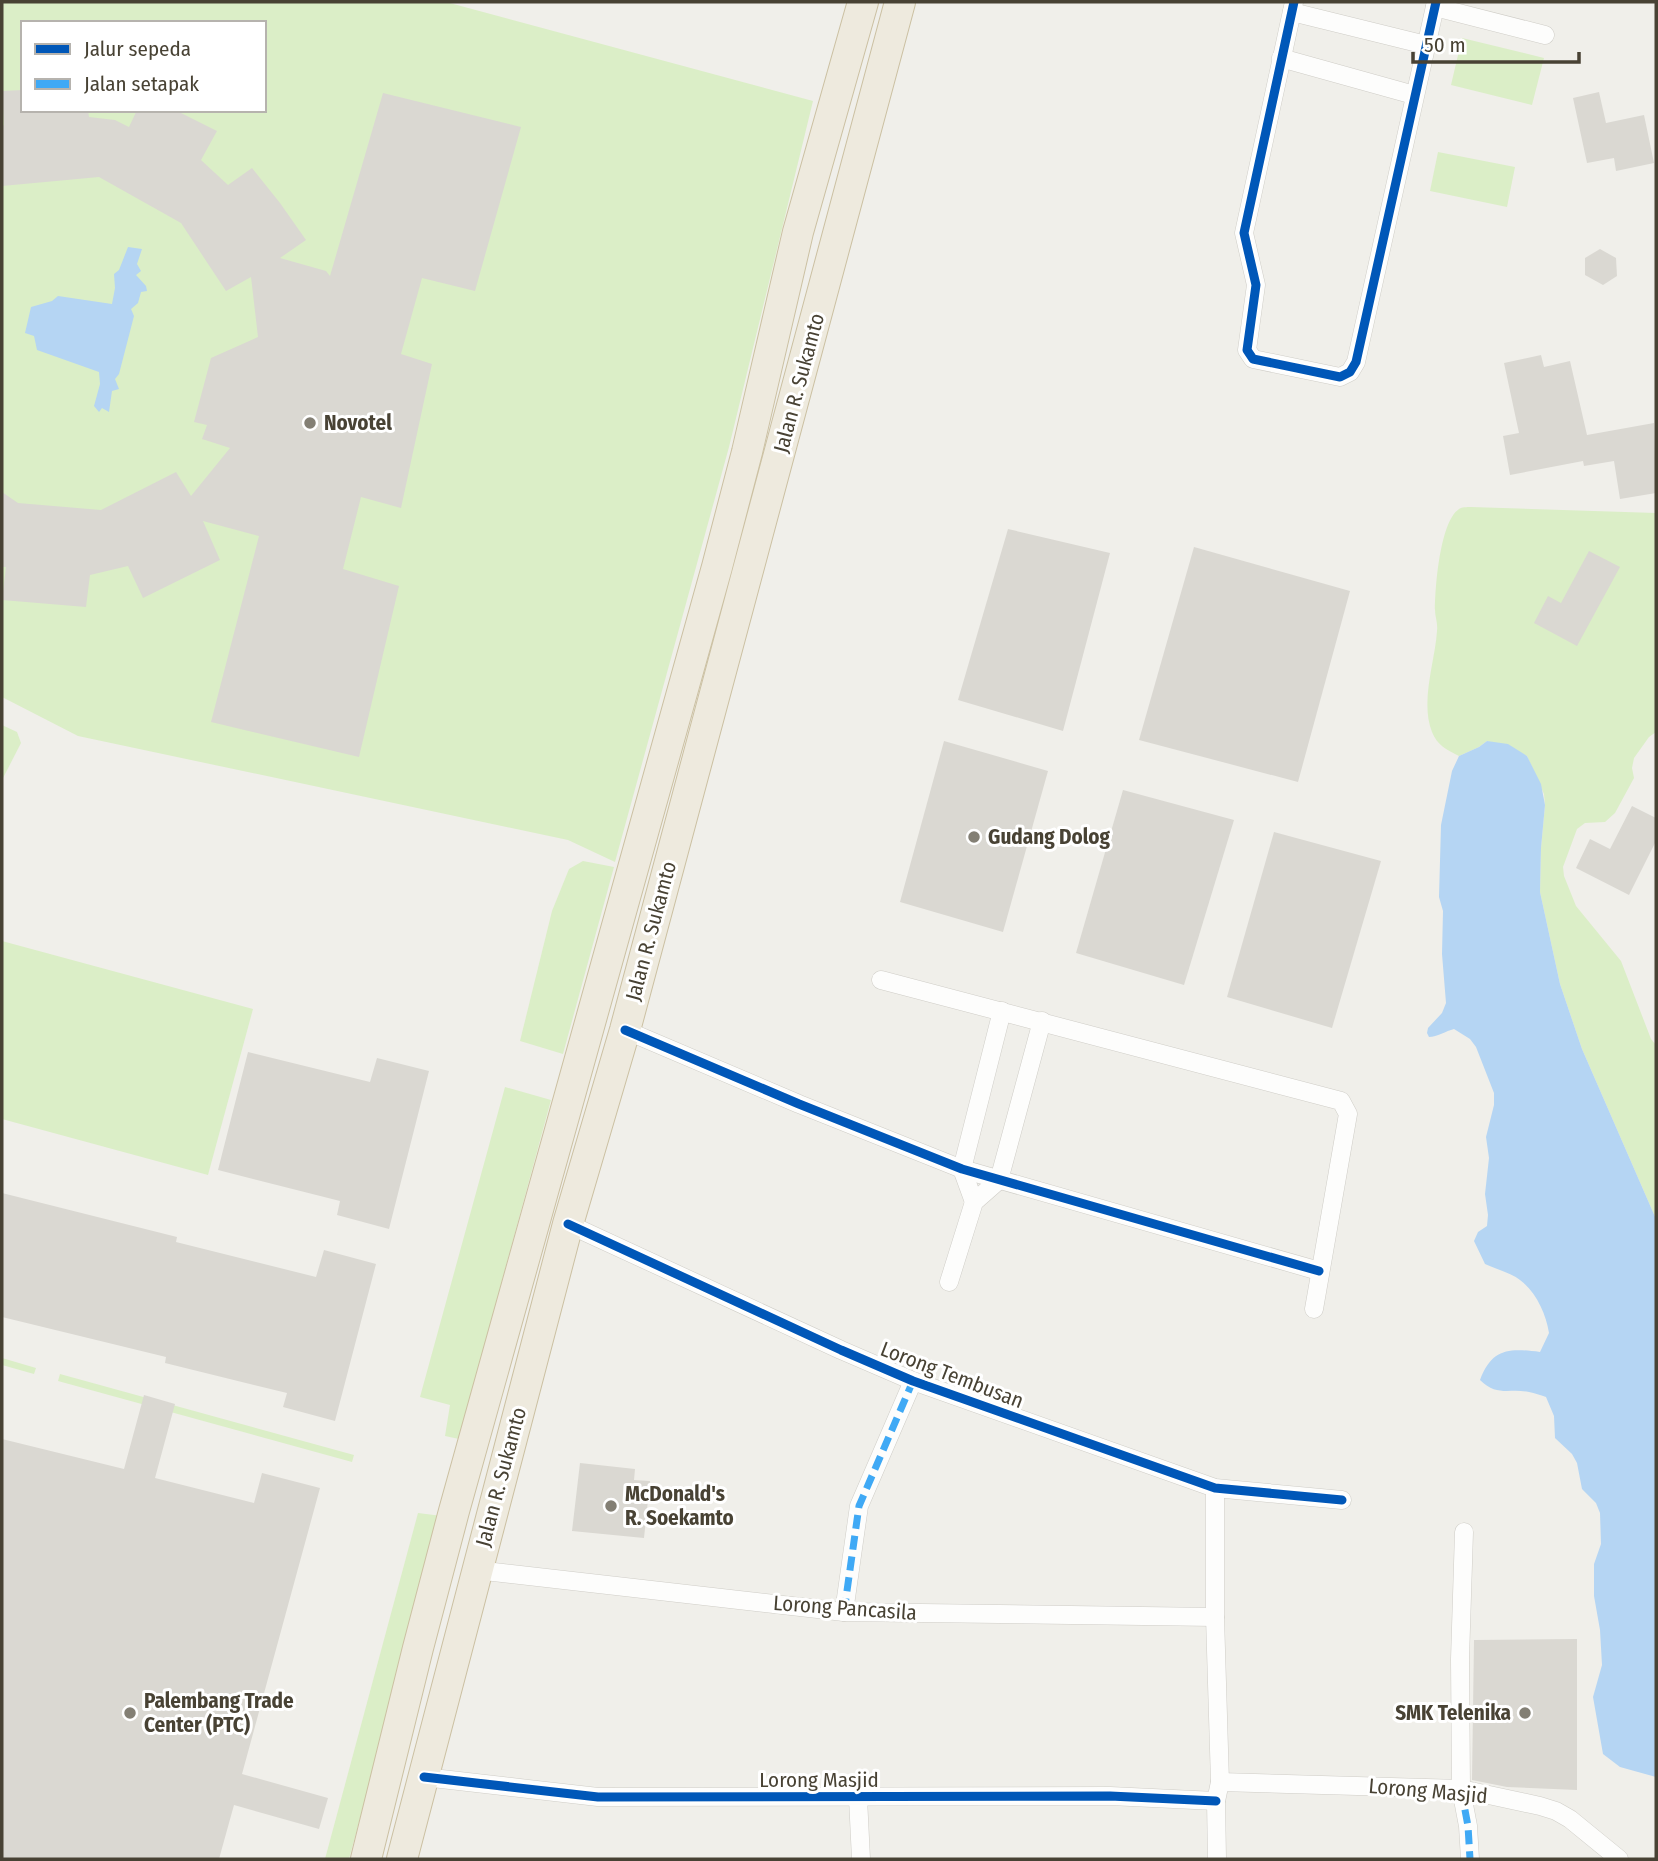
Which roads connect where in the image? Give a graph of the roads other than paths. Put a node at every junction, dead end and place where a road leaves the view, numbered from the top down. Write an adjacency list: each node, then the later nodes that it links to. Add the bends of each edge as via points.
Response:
1 (900, 2): 6 (highway, Jalan R. Sukamto)
2 (907, 2): 6 (highway)
3 (1435, 5): 7 (street); 8 (street)
4 (1293, 7): 8 (street); 9 (street)
5 (860, 9): 34 (highway, Jalan R. Sukamto, via 798,232 720,554 457,1500)
6 (892, 31): 14 (highway, Jalan R. Sukamto)
7 (1545, 35)
8 (1426, 46): 10 (street)
9 (1282, 58): 10 (street); 10 (street, via 1244,233 1256,285 1247,350 1253,359 1340,377 1354,368)
10 (1414, 95)
11 (881, 980): 12 (street)
12 (1002, 1011): 13 (street); 15 (street)
13 (1042, 1021): 16 (street); 19 (street, via 1341,1101 1348,1114)
14 (625, 1030): 15 (street); 18 (highway, Jalan R. Sukamto)
15 (962, 1169): 16 (street); 17 (street)
16 (999, 1180): 17 (street); 19 (street)
17 (974, 1202): 20 (street)
18 (568, 1224): 22 (street, Lorong Tembusan); 26 (highway, Jalan R. Sukamto)
19 (1319, 1271): 21 (street)
20 (949, 1282)
21 (1314, 1309)
22 (913, 1381): 23 (street, Lorong Tembusan); 27 (street, via 859,1506)
23 (1215, 1488): 24 (street, Lorong Tembusan); 28 (street)
24 (1342, 1500)
25 (1464, 1532): 31 (street)
26 (477, 1570): 27 (street, Lorong Pancasila); 29 (highway, Jalan R. Sukamto)
27 (844, 1612): 28 (street, Lorong Pancasila)
28 (1215, 1617): 30 (street)
29 (424, 1777): 32 (street, Lorong Masjid, via 598,1797); 35 (highway, Jalan R. Sukamto)
30 (1220, 1782): 31 (street, Lorong Masjid); 33 (street)
31 (1461, 1789): 38 (street); 39 (street, Lorong Masjid, via 1556,1811)
32 (858, 1798): 33 (street, Lorong Masjid, via 1110,1796); 36 (street)
33 (1216, 1801): 37 (street)
34 (366, 1859)
35 (402, 1859)
36 (861, 1859)
37 (1216, 1859)
38 (1470, 1859)
39 (1619, 1859)

